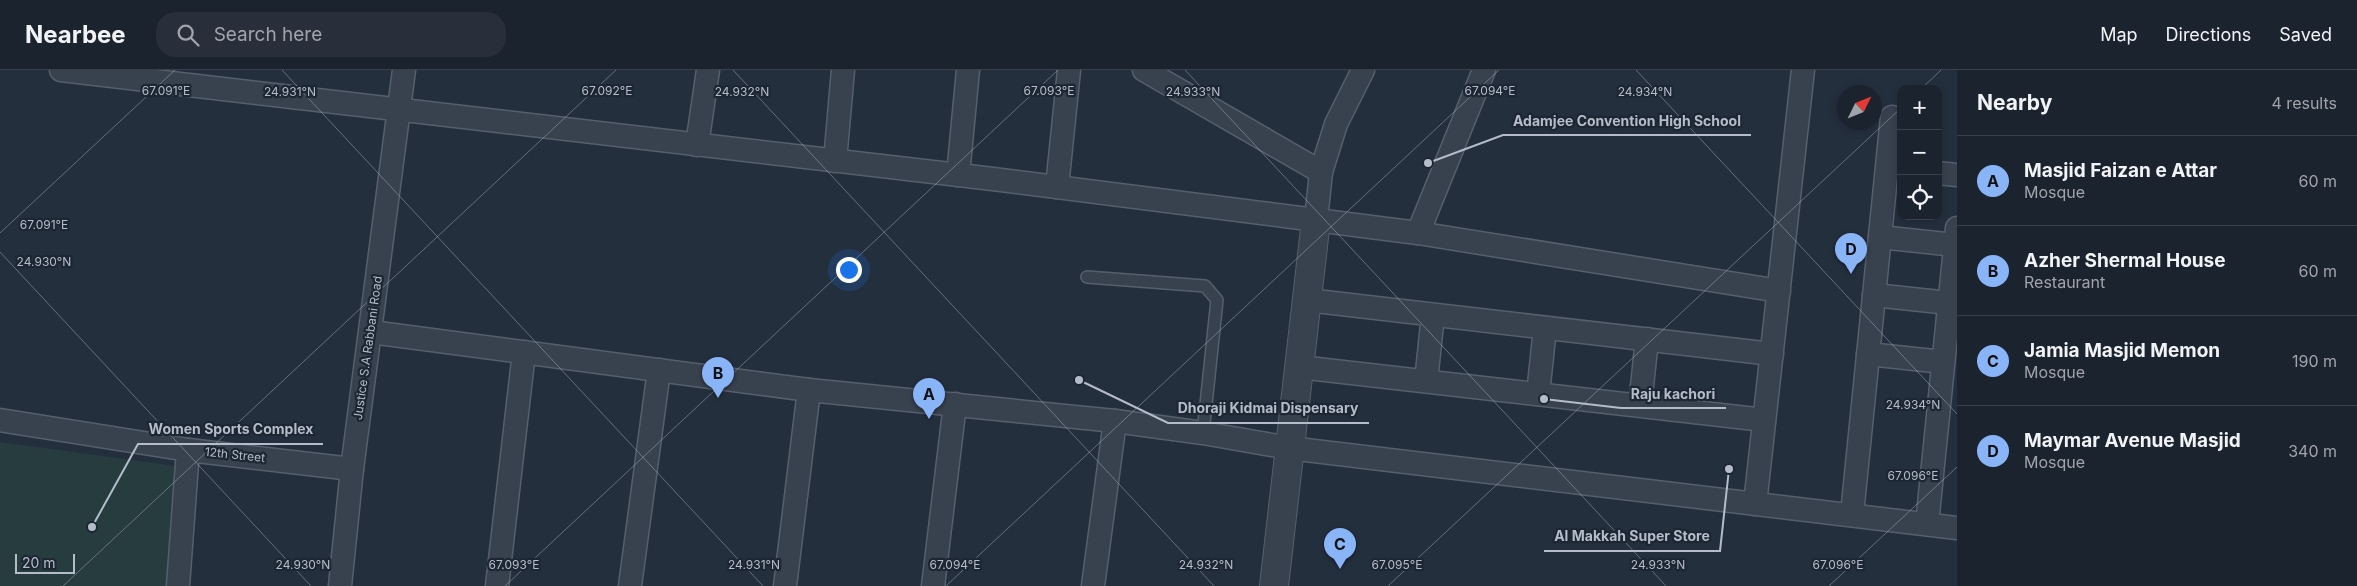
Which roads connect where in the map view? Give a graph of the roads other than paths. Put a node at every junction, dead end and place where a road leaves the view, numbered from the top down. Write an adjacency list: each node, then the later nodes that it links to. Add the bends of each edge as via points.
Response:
1 (60, 70): 11 (street)
2 (404, 70): 11 (street, Justice S.A Rabbani Road)
3 (708, 70): 13 (street)
4 (844, 70): 14 (street)
5 (968, 70): 18 (street)
6 (1069, 70): 20 (street)
7 (1363, 70): 16 (street, via 1336,124)
8 (1484, 70): 22 (street)
9 (1803, 70): 26 (street)
10 (1152, 72): 16 (street)
11 (398, 111): 13 (street); 32 (street, Justice S.A Rabbani Road)
12 (1892, 117): 15 (street)
13 (697, 145): 14 (street)
14 (835, 161): 18 (street)
15 (1894, 168): 23 (street)
16 (1321, 172): 21 (street)
17 (1942, 173): 19 (street)
18 (958, 175): 20 (street)
19 (1957, 175)
20 (1056, 187): 21 (street)
21 (1316, 220): 22 (street); 28 (street)
22 (1418, 233): 26 (street)
23 (1880, 237): 24 (street); 27 (street)
24 (1956, 237): 29 (street)
25 (1087, 278): 48 (lane, via 1205,286 1213,292 1218,300)
26 (1779, 291): 35 (street)
27 (1874, 294): 29 (street); 36 (street)
28 (1307, 300): 30 (street); 38 (street)
29 (1949, 303): 37 (street)
30 (1433, 315): 31 (street); 40 (street)
31 (1545, 328): 33 (street); 42 (street)
32 (371, 332): 34 (street); 51 (street, Justice S.A Rabbani Road)
33 (1647, 339): 35 (street); 44 (street)
34 (524, 352): 39 (street); 58 (street)
35 (1772, 354): 46 (street)
36 (1868, 354): 37 (street); 53 (street)
37 (1943, 362): 54 (street)
38 (1299, 367): 40 (street); 49 (street)
39 (658, 370): 41 (street); 59 (street)
40 (1426, 381): 42 (street)
41 (809, 390): 43 (street); 60 (street)
42 (1538, 394): 44 (street)
43 (955, 404): 47 (street); 61 (street)
44 (1640, 406): 46 (street)
45 (0, 420): 50 (street, 12th Street)
46 (1764, 420): 52 (street)
47 (1115, 421): 48 (street); 62 (street)
48 (1203, 433): 49 (street)
49 (1289, 448): 52 (street); 63 (street)
50 (188, 450): 51 (street, 12th Street); 56 (street)
51 (352, 469): 57 (street, Justice S.A Rabbani Road)
52 (1755, 504): 53 (street)
53 (1852, 514): 54 (street)
54 (1927, 524): 55 (street)
55 (1957, 528)
56 (178, 586)
57 (340, 586)
58 (497, 586)
59 (630, 586)
60 (785, 586)
61 (933, 586)
62 (1093, 586)
63 (1274, 586)

